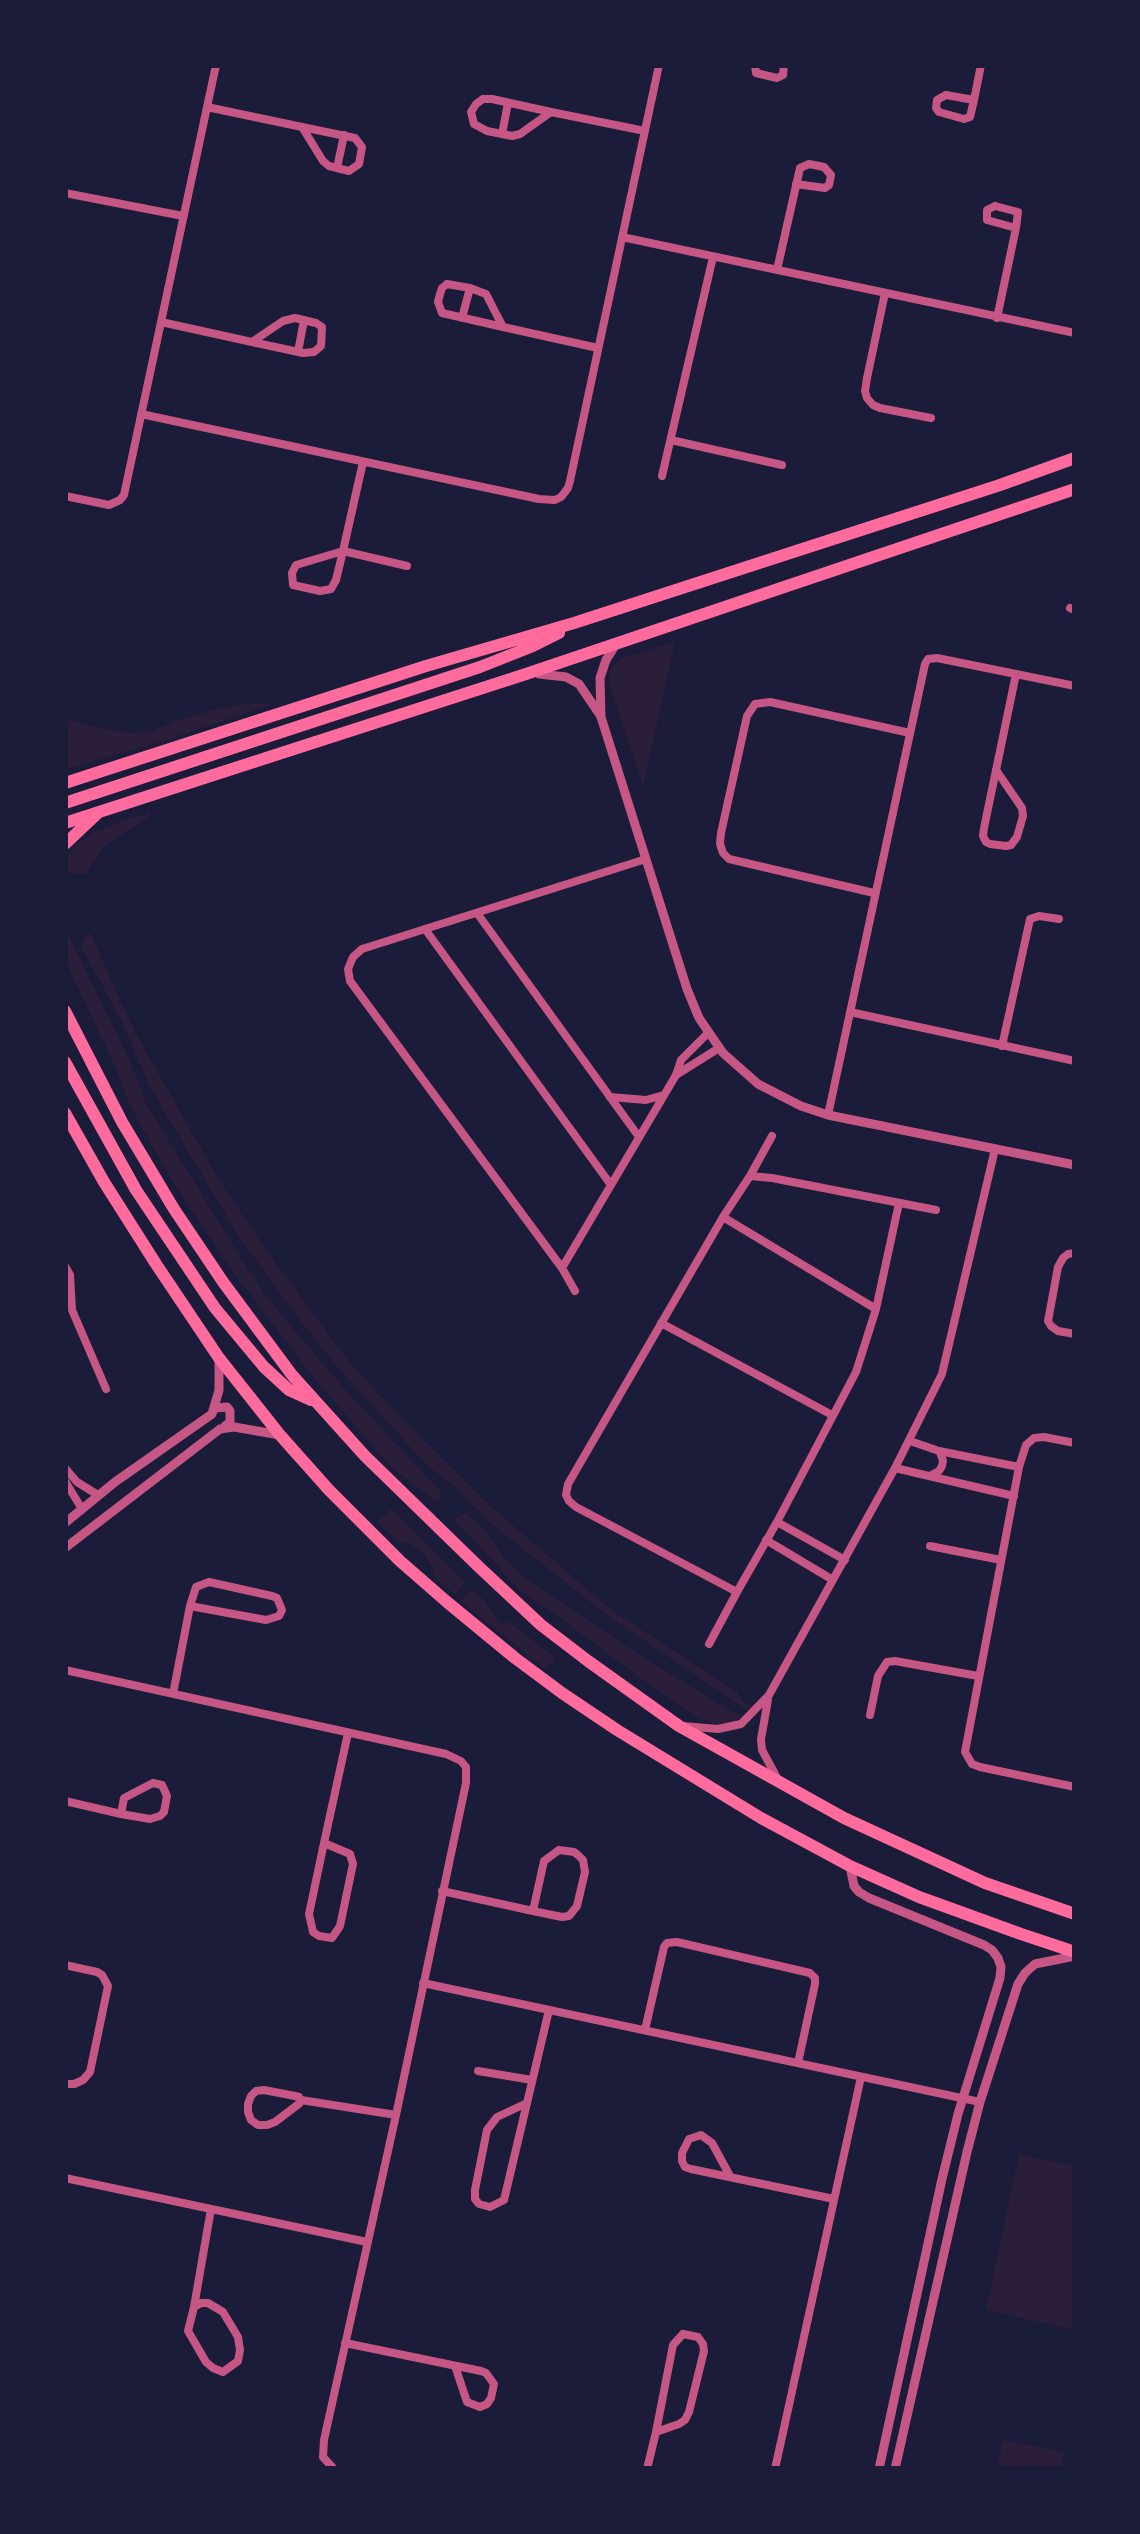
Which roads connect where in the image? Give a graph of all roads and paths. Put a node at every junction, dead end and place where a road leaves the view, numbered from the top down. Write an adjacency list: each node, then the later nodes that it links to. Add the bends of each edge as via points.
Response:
1 (216, 65): 8 (street)
2 (659, 65): 11 (street)
3 (755, 65): 4 (street, via 756,73 777,78)
4 (784, 65)
5 (982, 65): 6 (street)
6 (974, 100): 6 (street, via 968,118 936,108 943,96)
7 (508, 103): 9 (street); 12 (street); 12 (street, via 484,99 471,112 478,127)
8 (207, 107): 10 (street); 17 (street)
9 (551, 112): 11 (street); 12 (street, via 520,134)
10 (302, 127): 13 (street); 14 (street, via 323,161)
11 (645, 131): 19 (street)
12 (502, 134)
13 (344, 135): 14 (street); 14 (street, via 360,142 363,153 356,168)
14 (337, 168)
15 (796, 184): 15 (street, via 804,165 824,167 831,175 825,188); 21 (street)
16 (65, 193): 17 (street)
17 (183, 216): 27 (street)
18 (1016, 228): 25 (street)
19 (622, 237): 20 (street); 31 (street)
20 (714, 257): 21 (street); 35 (street)
21 (776, 270): 23 (street)
22 (470, 288): 24 (street); 24 (street, via 448,284 440,294 442,313); 28 (street, via 486,294)
23 (885, 293): 25 (street); 34 (street, via 867,398 872,406)
24 (462, 318): 28 (street)
25 (998, 318): 29 (street)
26 (304, 320): 30 (street, via 286,319); 32 (street); 32 (street, via 322,328 322,341 314,352)
27 (160, 322): 30 (street); 33 (street)
28 (503, 326): 31 (street)
29 (1075, 333)
30 (252, 342): 32 (street)
31 (598, 348): 37 (street, via 561,498)
32 (298, 352)
33 (141, 414): 37 (street); 41 (street, via 120,500 102,504)
34 (931, 418)
35 (671, 440): 38 (street); 39 (street)
36 (1075, 458): 44 (highway)
37 (363, 462): 42 (street)
38 (782, 465)
39 (662, 476)
40 (1075, 489): 45 (highway)
41 (65, 496)
42 (343, 551): 42 (street, via 331,588 294,585 296,565); 43 (street)
43 (407, 566)
44 (574, 623): 52 (highway); 55 (highway, via 480,666)
45 (616, 643): 46 (highway); 49 (street, via 600,678)
46 (526, 674): 49 (street, via 566,676); 56 (highway)
47 (1016, 674): 48 (street); 50 (street, via 928,660); 51 (street)
48 (1075, 686)
49 (601, 717): 59 (street)
50 (910, 733): 60 (street); 60 (street, via 762,702 750,709 739,749 721,833 723,854)
51 (996, 770): 51 (street, via 984,836 1006,846 1017,837 1022,808)
52 (102, 771): 53 (highway); 54 (highway)
53 (65, 774)
54 (65, 783)
55 (65, 803)
56 (100, 811): 57 (highway); 58 (highway)
57 (65, 823)
58 (65, 844)
59 (646, 859): 61 (street); 66 (street)
60 (874, 893): 65 (street)
61 (477, 913): 63 (street); 73 (street)
62 (1060, 920): 67 (street, via 1030,920)
63 (425, 929): 81 (street); 87 (street, via 362,949 352,957 350,980)
64 (65, 1011): 94 (highway, via 174,1210)
65 (850, 1012): 67 (street); 75 (street)
66 (708, 1033): 68 (street); 71 (street, via 684,1056)
67 (1002, 1046): 70 (street)
68 (719, 1048): 71 (street); 75 (street, via 758,1084)
69 (65, 1062): 94 (highway, via 136,1190 215,1308 264,1367)
70 (1075, 1062)
71 (676, 1075): 72 (street)
72 (664, 1094): 73 (street); 77 (street)
73 (610, 1097): 77 (street)
74 (65, 1113): 92 (highway)
75 (828, 1115): 78 (street)
76 (772, 1136): 80 (street)
77 (640, 1137): 81 (street)
78 (995, 1149): 79 (street); 99 (street, via 942,1374)
79 (1075, 1166)
80 (750, 1176): 82 (street); 84 (street)
81 (611, 1185): 87 (street)
82 (899, 1204): 83 (street); 89 (street)
83 (936, 1210)
84 (723, 1217): 89 (street); 90 (street)
85 (1075, 1253): 91 (street, via 1058,1267 1048,1321)
86 (65, 1266): 93 (street, via 72,1310)
87 (562, 1268): 88 (street)
88 (576, 1291)
89 (876, 1310): 96 (street, via 856,1372)
90 (661, 1323): 96 (street); 118 (street, via 566,1495 576,1507)
91 (1075, 1334)
92 (220, 1358): 95 (street); 98 (highway)
93 (106, 1389)
94 (314, 1400): 126 (highway, via 541,1625)
95 (216, 1408): 97 (street, via 230,1411); 107 (street)
96 (832, 1414): 110 (street)
97 (223, 1428): 98 (street); 114 (street)
98 (280, 1436): 133 (highway, via 400,1561 514,1658 658,1756)
99 (910, 1441): 101 (street); 103 (street)
100 (1075, 1444): 104 (street, via 1034,1438)
101 (940, 1452): 104 (street); 105 (street, via 940,1471)
102 (65, 1468): 107 (street)
103 (895, 1468): 105 (street); 115 (street)
104 (1019, 1468): 108 (street)
105 (930, 1476): 108 (street)
106 (65, 1480): 109 (street)
107 (98, 1495): 109 (street)
108 (1014, 1496): 116 (street)
109 (82, 1509): 111 (street)
110 (777, 1522): 112 (street); 115 (street)
111 (65, 1523)
112 (766, 1540): 117 (street); 118 (street)
113 (930, 1546): 116 (street)
114 (65, 1548)
115 (844, 1560): 117 (street)
116 (1002, 1560): 122 (street)
117 (834, 1580): 124 (street)
118 (737, 1592): 120 (street)
119 (190, 1606): 119 (street, via 196,1587 209,1582 278,1598 282,1610 266,1620); 123 (street)
120 (709, 1644)
121 (65, 1670): 123 (street)
122 (978, 1676): 125 (street, via 887,1662); 129 (street, via 968,1758 980,1767)
123 (172, 1694): 127 (street)
124 (770, 1696): 126 (street, via 741,1724); 128 (street, via 760,1740)
125 (870, 1716)
126 (679, 1726): 128 (highway)
127 (348, 1733): 132 (street); 134 (street, via 446,1754 466,1767)
128 (780, 1783): 136 (highway, via 932,1859)
129 (1075, 1787)
130 (65, 1802): 131 (street)
131 (121, 1814): 131 (street, via 154,1819 164,1812 166,1790 158,1783 143,1787 124,1798)
132 (324, 1843): 132 (street, via 310,1924 319,1936 332,1938 353,1864 350,1854)
133 (850, 1866): 137 (highway); 147 (street, via 854,1886 868,1898 984,1945 998,1958 1000,1978)
134 (442, 1891): 135 (street); 139 (street)
135 (533, 1911): 135 (street, via 562,1917 574,1912 585,1872 574,1852 559,1850 544,1861)
136 (1075, 1914)
137 (1075, 1954): 149 (street, via 1036,1964 1022,1977)
138 (65, 1965): 146 (street, via 97,1972 108,1986 90,2072)
139 (423, 1983): 140 (street); 151 (street)
140 (548, 2010): 141 (street); 145 (street)
141 (644, 2030): 142 (street); 142 (street, via 664,1948 677,1942 810,1973 816,1984)
142 (798, 2063): 144 (street)
143 (478, 2071): 145 (street)
144 (861, 2077): 147 (street); 154 (street)
145 (532, 2080): 150 (street)
146 (65, 2084)
147 (963, 2099): 149 (street); 158 (street)
148 (301, 2100): 148 (street, via 256,2091 248,2112 267,2125); 151 (street)
149 (980, 2102): 159 (street)
150 (527, 2103): 150 (street, via 504,2200 490,2208 479,2204 475,2190 487,2130 497,2117)
151 (396, 2115): 156 (street)
152 (730, 2176): 152 (street, via 685,2167 689,2139 712,2142); 154 (street)
153 (65, 2178): 155 (street)
154 (834, 2199): 165 (street)
155 (211, 2209): 156 (street); 157 (street)
156 (367, 2242): 160 (street)
157 (194, 2307): 157 (street, via 189,2335 206,2362 224,2372 240,2355 236,2331 216,2307)
158 (908, 2330): 159 (street); 166 (street)
159 (924, 2342): 167 (street)
160 (346, 2343): 161 (street); 163 (street, via 324,2440 323,2458)
161 (454, 2366): 161 (street, via 492,2379 487,2404 468,2402)
162 (656, 2432): 162 (street, via 673,2345 691,2334 704,2351 688,2417); 164 (street)
163 (334, 2469)
164 (647, 2469)
165 (774, 2469)
166 (879, 2469)
167 (895, 2469)

